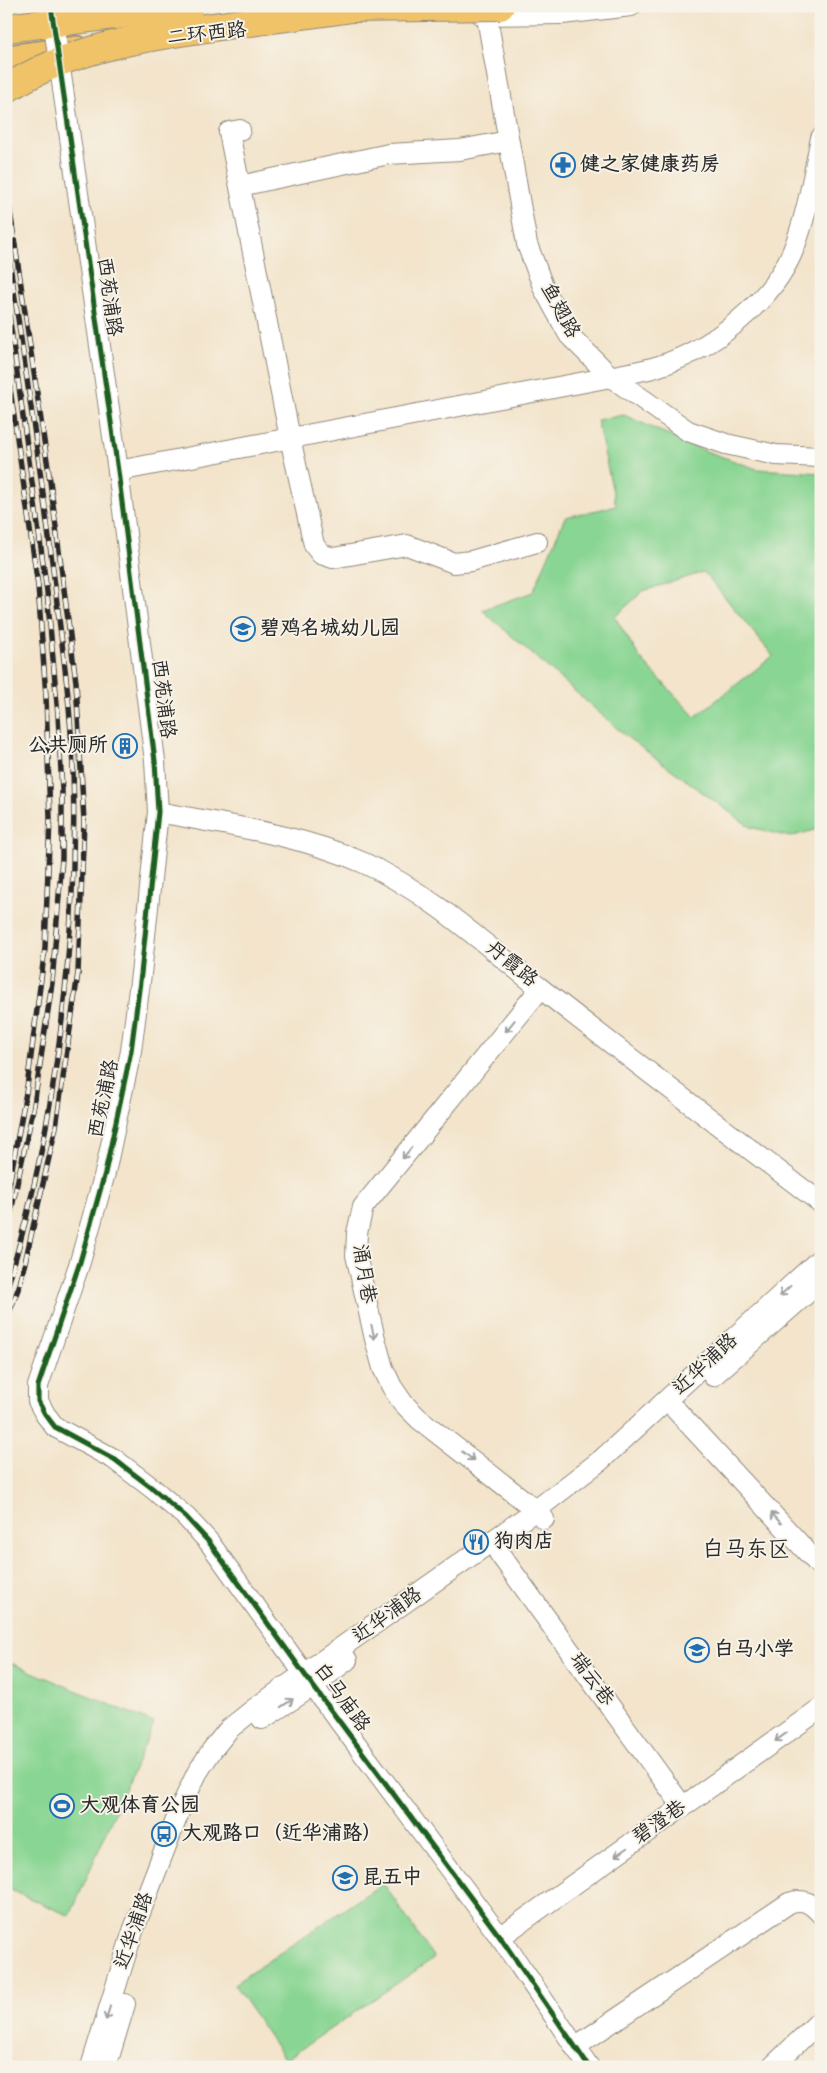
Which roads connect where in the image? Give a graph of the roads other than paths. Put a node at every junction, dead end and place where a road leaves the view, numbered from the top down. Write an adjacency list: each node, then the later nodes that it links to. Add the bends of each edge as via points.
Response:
1 (51, 6): 19 (street, 西苑浦路, bridge)
2 (154, 6): 9 (main road, 二环西路)
3 (190, 6): 9 (highway, bridge)
4 (453, 6): 8 (main road, 二环西路)
5 (631, 6): 7 (street, via 562,14)
6 (359, 7): 7 (highway, bridge); 11 (highway, bridge, via 171,33 110,45 58,62)
7 (490, 9): 8 (street); 14 (street, 鱼翅路)
8 (397, 13): 10 (main road, 二环西路)
9 (6, 29)
10 (11, 57)
11 (6, 89)
12 (240, 130): 15 (street, via 229,132)
13 (821, 138): 16 (street, via 805,213 792,253 759,302 709,343 660,366)
14 (508, 141): 15 (street, via 460,150 389,154); 16 (street, 鱼翅路, via 527,244 544,289 568,335)
15 (240, 186): 17 (street)
16 (611, 377): 17 (street); 18 (street, 鱼翅路, via 688,430 726,444 776,455)
17 (290, 438): 19 (street); 20 (street, via 314,545 322,554 333,558 407,545 454,563)
18 (821, 457)
19 (118, 472): 21 (street, 西苑浦路, via 155,761)
20 (537, 542)
21 (158, 812): 22 (street, 丹霞路, via 273,834 364,863 434,904); 26 (street, 西苑浦路, via 131,1050 80,1262)
22 (540, 988): 23 (street, 丹霞路); 28 (street, 涌月巷, one-way to 28, via 363,1207 356,1255 383,1368 403,1403)
23 (821, 1204)
24 (821, 1258): 28 (street, 近华浦路, one-way to 28)
25 (821, 1281): 27 (street, 近华浦路)
26 (38, 1386): 31 (street, 白马庙路, via 38,1401 55,1427 114,1460 152,1488 209,1542)
27 (676, 1410): 28 (street, 近华浦路, via 609,1469); 30 (street, one-way to 27)
28 (540, 1514): 29 (street, 近华浦路); 31 (street, 近华浦路)
29 (499, 1553): 31 (street, 近华浦路, via 346,1660); 33 (street, 瑞云巷)
30 (821, 1567)
31 (309, 1680): 35 (street, 白马庙路); 38 (street, 近华浦路, one-way to 38, via 254,1709 229,1729 197,1773 133,1931); 39 (street, 近华浦路, one-way to 31, via 146,1932 208,1779 238,1739)
32 (821, 1708): 33 (street, 碧澄巷, one-way to 33)
33 (683, 1807): 35 (street, 碧澄巷, one-way to 35)
34 (821, 1914): 37 (street, via 810,1902 799,1900 789,1903)
35 (500, 1938): 37 (street, 白马庙路)
36 (821, 2020): 41 (street)
37 (575, 2047): 40 (street, 白马庙路)
38 (91, 2067)
39 (106, 2067)
40 (589, 2067)
41 (772, 2067)

